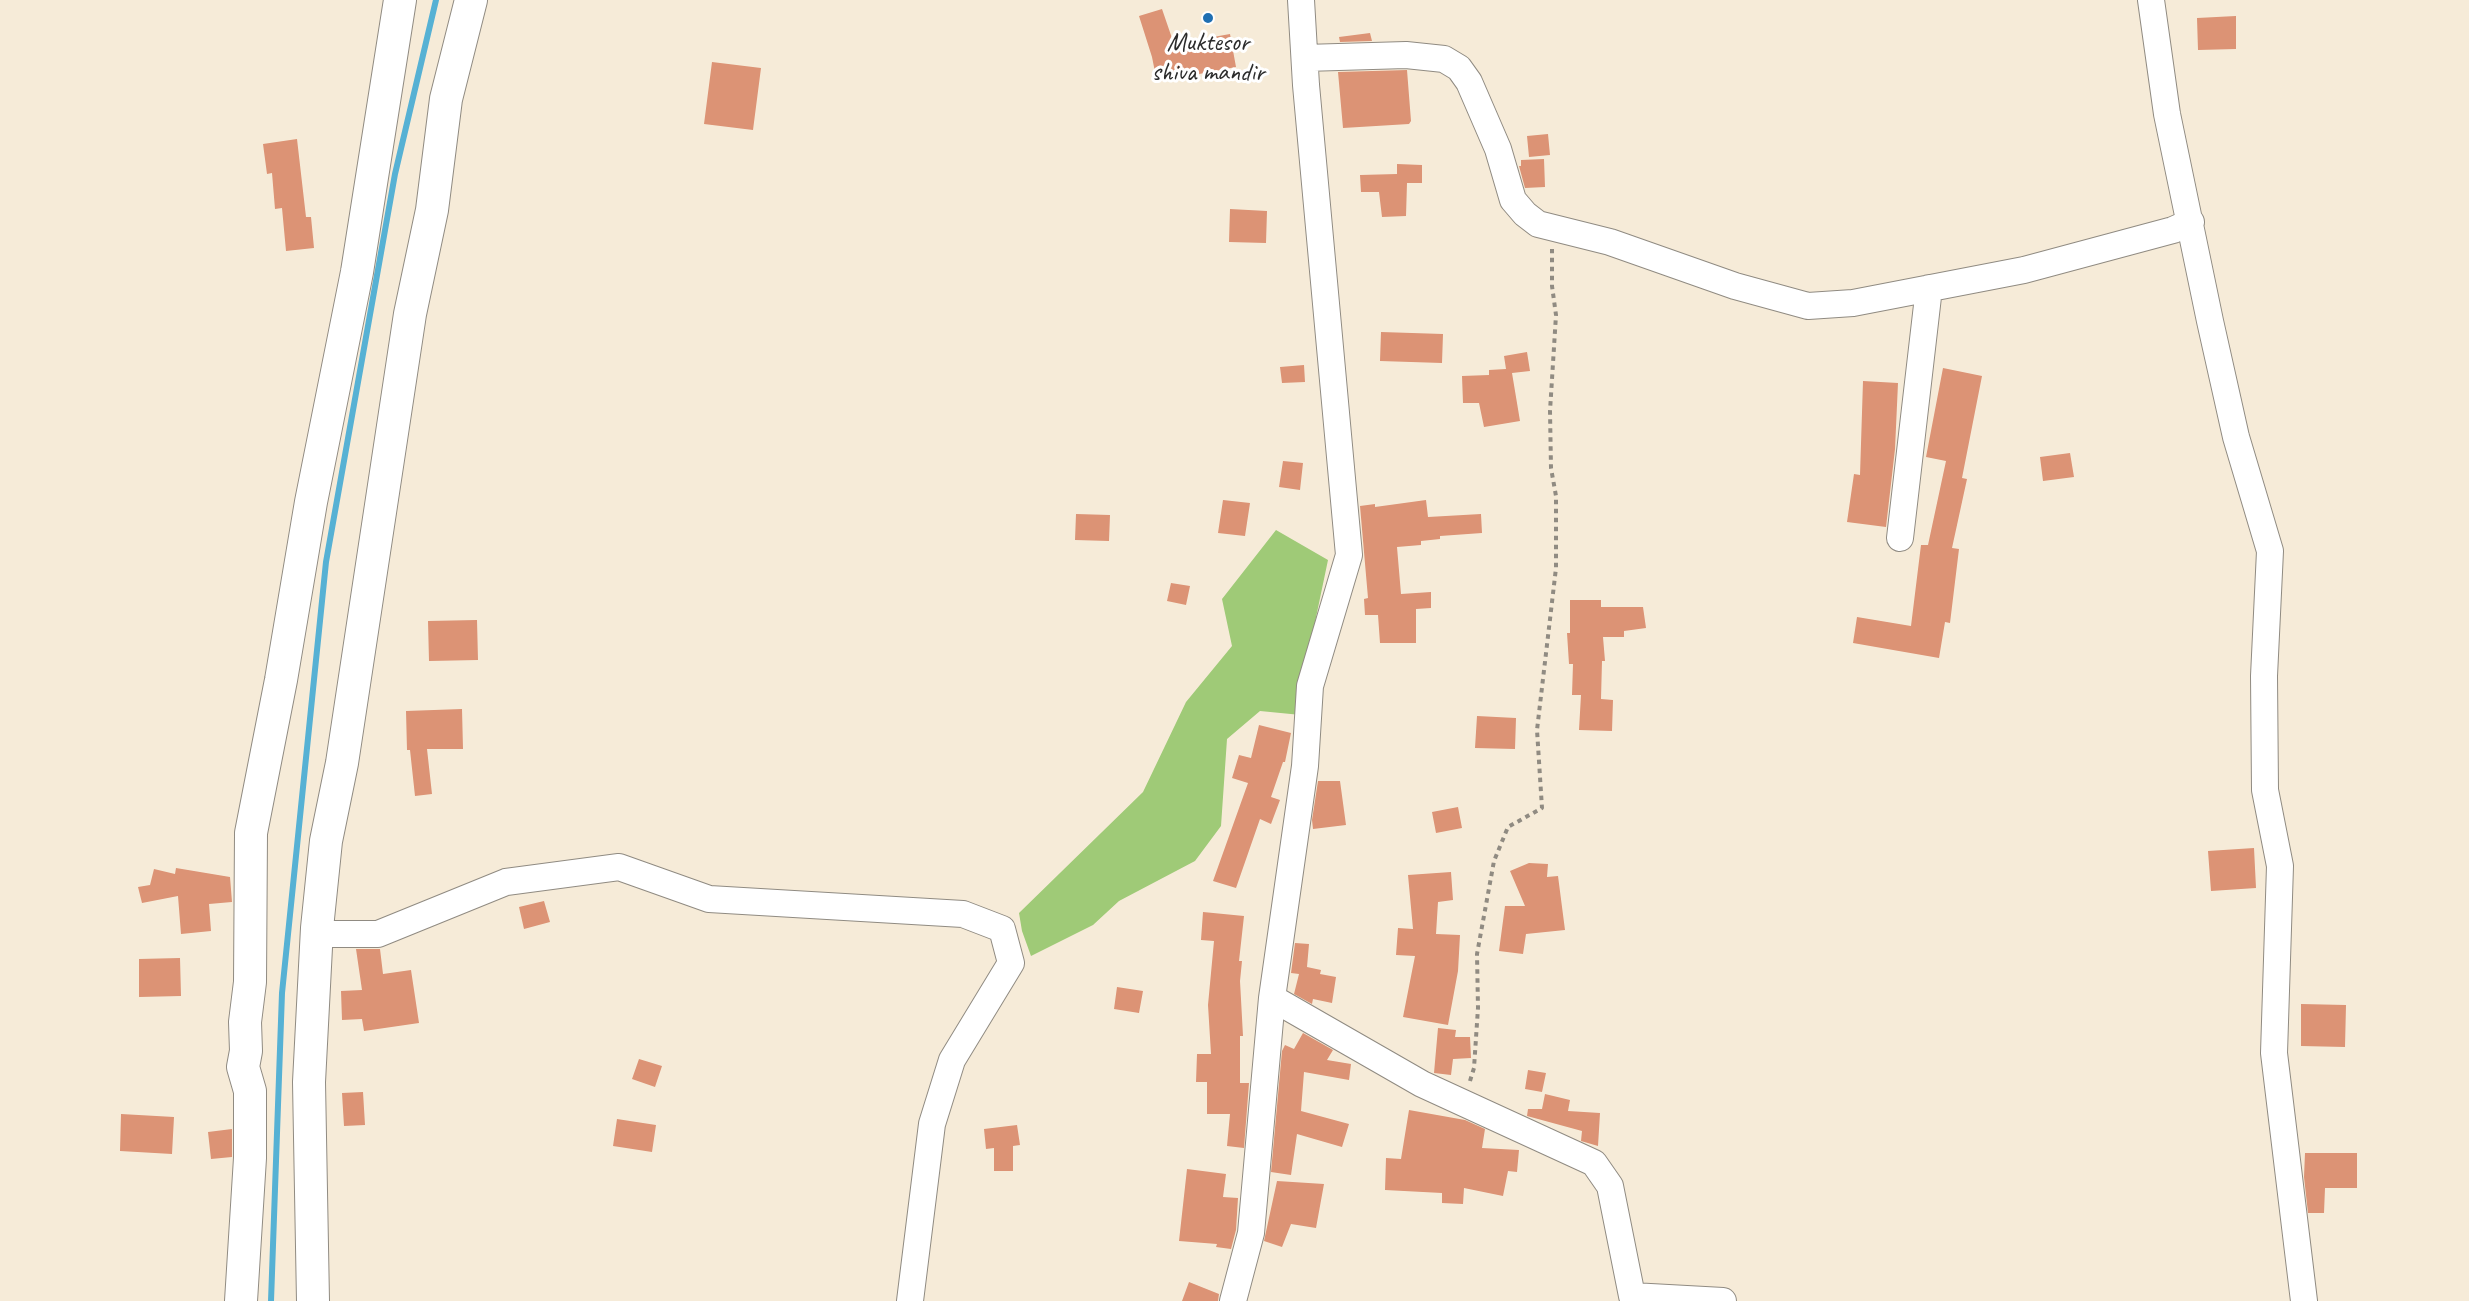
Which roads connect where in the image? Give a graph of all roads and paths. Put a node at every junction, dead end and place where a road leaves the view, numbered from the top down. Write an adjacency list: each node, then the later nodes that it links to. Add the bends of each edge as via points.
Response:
1 (400, 0): 14 (main road, via 357,272 251,833 250,981 243,1068 250,1090 250,1158)
2 (471, 0): 10 (main road, via 446,99 432,210 410,314 326,841)
3 (1301, 0): 5 (street)
4 (2151, 0): 6 (street, via 2167,114)
5 (1305, 58): 7 (street, via 1406,55 1444,59 1460,68 1498,149 1514,200 1525,214); 11 (street, via 1349,555 1310,686 1305,766)
6 (2191, 222): 8 (street, via 2034,268); 19 (street, via 2236,437 2270,551 2265,790 2280,866 2274,1053)
7 (1550, 228): 8 (street, via 1610,242 1735,286 1808,306 1853,303); 12 (path, via 1556,315 1550,382 1551,468 1557,516 1554,595 1537,730 1542,808 1508,826 1494,861 1477,954 1474,1068)
8 (1929, 288): 9 (street)
9 (1900, 538)
10 (316, 934): 15 (main road, via 309,1082); 16 (street, via 378,934 506,882 619,867 709,899 963,914 1002,929 1011,963 952,1060 932,1124)
11 (1272, 998): 12 (street); 17 (street, via 1251,1233)
12 (1464, 1104): 13 (street, via 1594,1163 1610,1186)
13 (1632, 1299): 18 (street)
14 (241, 1301)
15 (313, 1301)
16 (910, 1301)
17 (1233, 1301)
18 (1723, 1301)
19 (2304, 1301)

